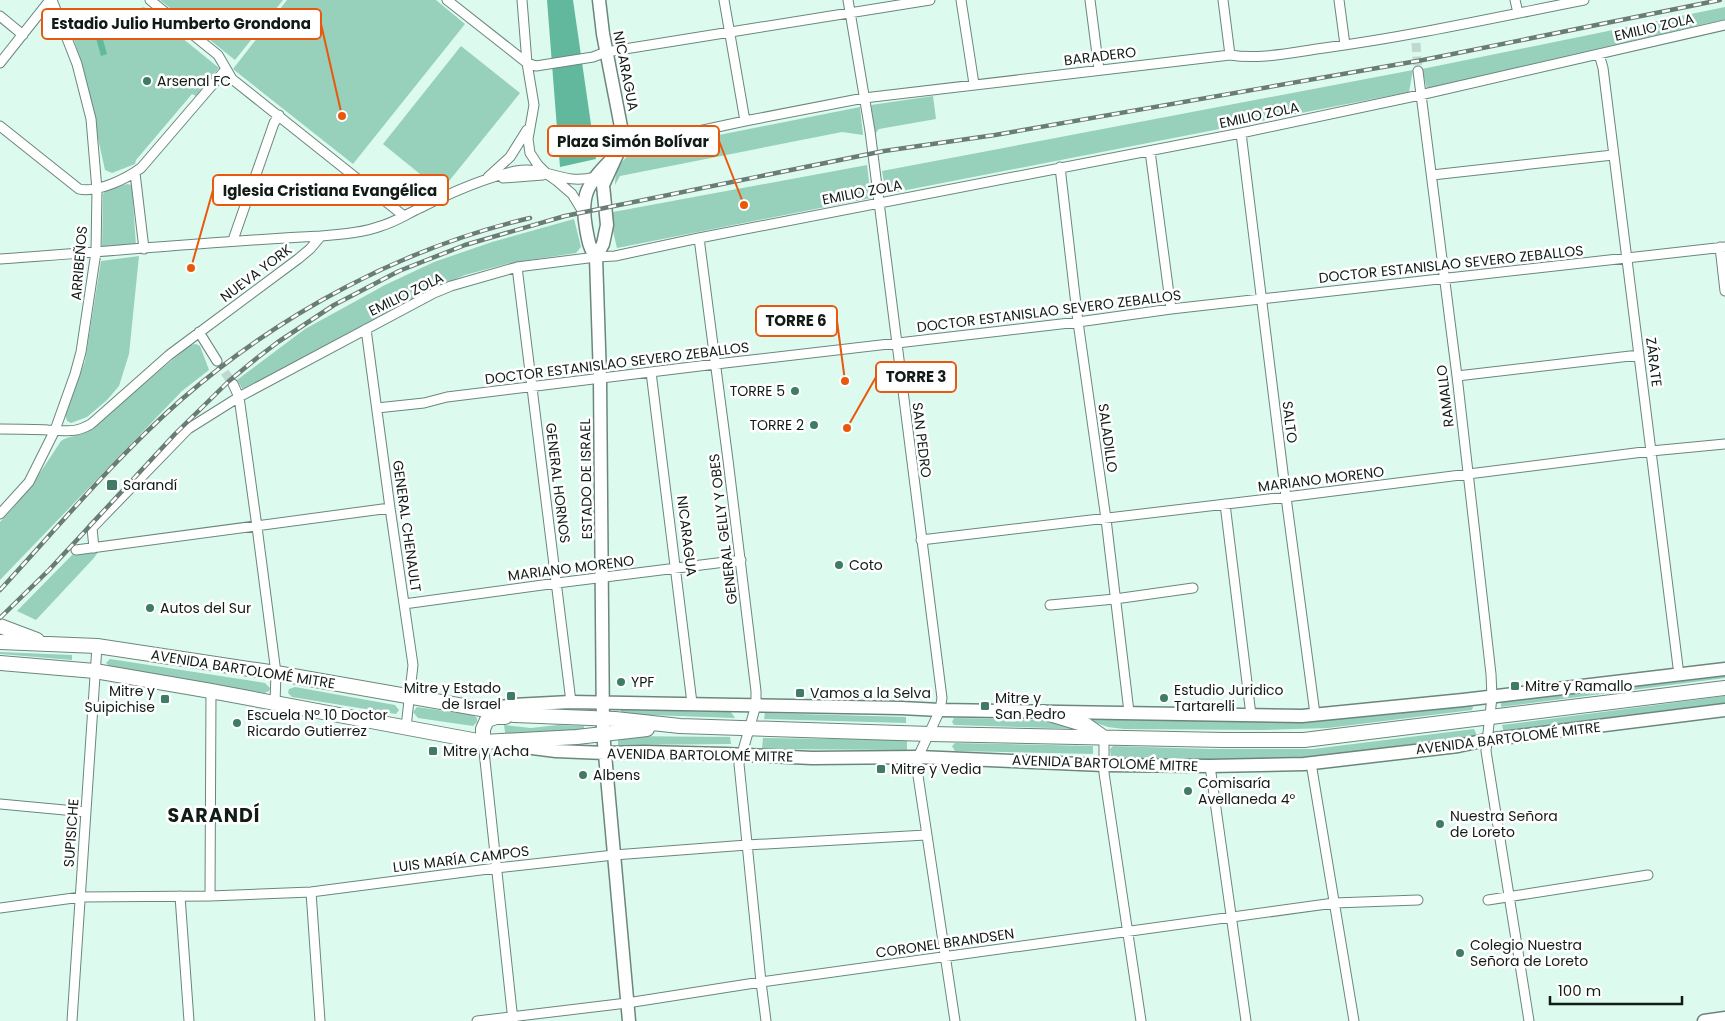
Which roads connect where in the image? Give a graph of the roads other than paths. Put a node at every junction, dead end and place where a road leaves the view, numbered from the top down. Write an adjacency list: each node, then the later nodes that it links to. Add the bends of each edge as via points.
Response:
1 (51, 0): 20 (street); 47 (street, ARRIBEÑOS, via 77,64 86,97)
2 (150, 0): 27 (street, via 218,55)
3 (446, 0): 26 (street)
4 (521, 0): 26 (street)
5 (599, 0): 22 (street, NICARAGUA)
6 (724, 0): 19 (street)
7 (848, 0): 15 (street, SAN PEDRO)
8 (930, 0): 15 (street)
9 (960, 0): 30 (street)
10 (1090, 0): 28 (street)
11 (1223, 0): 24 (street)
12 (1339, 0): 21 (street)
13 (1515, 0): 16 (street)
14 (1584, 0): 16 (street, BARADERO)
15 (850, 13): 19 (street); 32 (street, SAN PEDRO)
16 (1518, 13): 21 (street, BARADERO, via 1415,38)
17 (0, 16): 20 (street)
18 (1725, 25): 23 (street, EMILIO ZOLA)
19 (729, 32): 22 (street); 34 (street)
20 (23, 35): 25 (street)
21 (1345, 45): 24 (street, BARADERO, via 1252,58)
22 (606, 52): 26 (street, via 536,66); 38 (street, NICARAGUA, via 620,121)
23 (1599, 54): 31 (street, EMILIO ZOLA); 40 (street, ZÁRATE)
24 (1230, 55): 28 (street, BARADERO)
25 (0, 63)
26 (527, 63): 35 (street, via 534,105)
27 (226, 69): 33 (street, via 232,79); 42 (street)
28 (1100, 70): 30 (street, BARADERO)
29 (1418, 71): 31 (street, RAMALLO)
30 (974, 84): 32 (street, BARADERO)
31 (1420, 95): 37 (street, EMILIO ZOLA); 44 (street, RAMALLO)
32 (864, 98): 34 (street, BARADERO); 48 (street, SAN PEDRO)
33 (279, 115): 50 (street); 53 (street)
34 (745, 121): 38 (street, BARADERO)
35 (530, 123): 43 (street, via 530,153); 46 (street, via 510,157)
36 (0, 126): 47 (street, via 79,189)
37 (1241, 132): 39 (street, EMILIO ZOLA); 63 (street, SALTO)
38 (620, 149): 45 (street, ESTADO DE ISRAEL); 57 (street, ESTADO DE ISRAEL, via 603,186 608,225)
39 (1150, 151): 41 (street, EMILIO ZOLA); 64 (street)
40 (1613, 155): 44 (street); 58 (street, ZÁRATE)
41 (1060, 167): 48 (street, EMILIO ZOLA); 65 (street, SALADILLO)
42 (135, 173): 47 (street); 55 (street)
43 (547, 174): 45 (street, via 571,180); 46 (street, via 505,179 496,177); 49 (street, via 572,194)
44 (1432, 175): 61 (street, RAMALLO)
45 (595, 177): 49 (street, ESTADO DE ISRAEL, via 587,191)
46 (480, 182): 50 (street)
47 (97, 190): 56 (street, ARRIBEÑOS)
48 (878, 203): 52 (street, EMILIO ZOLA); 68 (street, SAN PEDRO)
49 (583, 212): 57 (street, ESTADO DE ISRAEL, via 590,247)
50 (404, 216): 51 (street, via 357,233)
51 (321, 236): 53 (street); 67 (street, NUEVA YORK, via 298,260)
52 (699, 238): 57 (street, EMILIO ZOLA); 71 (street, GENERAL GELLY Y OBES)
53 (233, 240): 55 (street)
54 (1722, 247): 58 (street, DOCTOR ESTANISLAO SEVERO ZEBALLOS); 62 (street)
55 (144, 249): 56 (street)
56 (96, 252): 59 (street); 80 (street, ARRIBEÑOS, via 81,352)
57 (596, 257): 60 (street, EMILIO ZOLA); 74 (street, ESTADO DE ISRAEL)
58 (1627, 258): 61 (street, DOCTOR ESTANISLAO SEVERO ZEBALLOS); 69 (street, ZÁRATE)
59 (0, 259)
60 (516, 267): 66 (street, EMILIO ZOLA, via 443,289); 76 (street, GENERAL HORNOS)
61 (1444, 278): 63 (street, DOCTOR ESTANISLAO SEVERO ZEBALLOS); 73 (street, RAMALLO)
62 (1725, 292)
63 (1261, 299): 64 (street, DOCTOR ESTANISLAO SEVERO ZEBALLOS); 84 (street, SALTO)
64 (1171, 309): 65 (street, DOCTOR ESTANISLAO SEVERO ZEBALLOS)
65 (1078, 322): 68 (street, DOCTOR ESTANISLAO SEVERO ZEBALLOS); 88 (street, SALADILLO)
66 (366, 329): 77 (street, EMILIO ZOLA); 78 (street, GENERAL CHENAULT)
67 (199, 332): 70 (street); 80 (street, NUEVA YORK, via 83,429)
68 (896, 344): 71 (street, DOCTOR ESTANISLAO SEVERO ZEBALLOS); 90 (street, SAN PEDRO)
69 (1639, 355): 73 (street); 82 (street, ZÁRATE)
70 (218, 361)
71 (716, 364): 72 (street, DOCTOR ESTANISLAO SEVERO ZEBALLOS); 93 (street, GENERAL GELLY Y OBES)
72 (651, 372): 74 (street, DOCTOR ESTANISLAO SEVERO ZEBALLOS); 94 (street, NICARAGUA)
73 (1457, 376): 83 (street, RAMALLO)
74 (600, 378): 76 (street, DOCTOR ESTANISLAO SEVERO ZEBALLOS); 95 (street, ESTADO DE ISRAEL)
75 (233, 384): 77 (street)
76 (532, 387): 78 (street, DOCTOR ESTANISLAO SEVERO ZEBALLOS); 96 (street, GENERAL HORNOS)
77 (238, 397): 89 (street); 91 (street, EMILIO ZOLA, via 188,429 92,528)
78 (376, 408): 86 (street, GENERAL CHENAULT)
79 (0, 429): 80 (street, NUEVA YORK)
80 (55, 430): 87 (street, ARRIBEÑOS, via 29,482)
81 (1725, 444): 82 (street, MARIANO MORENO)
82 (1651, 451): 83 (street, MARIANO MORENO); 109 (street, ZÁRATE)
83 (1468, 475): 84 (street, MARIANO MORENO); 113 (street, RAMALLO)
84 (1286, 498): 85 (street, MARIANO MORENO); 124 (street, SALTO)
85 (1225, 504): 88 (street, MARIANO MORENO); 125 (street)
86 (390, 508): 89 (street); 99 (street, GENERAL CHENAULT)
87 (0, 514)
88 (1106, 519): 90 (street, MARIANO MORENO); 98 (street, SALADILLO)
89 (257, 527): 91 (street); 108 (street)
90 (921, 540): 120 (street, SAN PEDRO, via 942,698)
91 (94, 548): 92 (street)
92 (76, 550)
93 (741, 560): 94 (street, MARIANO MORENO); 118 (street, GENERAL GELLY Y OBES)
94 (676, 568): 95 (street, MARIANO MORENO); 117 (street, NICARAGUA)
95 (602, 578): 96 (street, MARIANO MORENO); 115 (street, ESTADO DE ISRAEL)
96 (557, 583): 99 (street, MARIANO MORENO); 114 (street, GENERAL HORNOS)
97 (1193, 588): 98 (street)
98 (1116, 599): 100 (street); 123 (street, SALADILLO)
99 (404, 604): 112 (street, GENERAL CHENAULT, via 413,665)
100 (1050, 605)
101 (0, 626): 103 (main road)
102 (0, 642): 103 (main road, AVENIDA BARTOLOMÉ MITRE)
103 (47, 644): 104 (main road, AVENIDA BARTOLOMÉ MITRE)
104 (97, 646): 107 (street, SUPISICHE); 108 (main road, AVENIDA BARTOLOMÉ MITRE)
105 (0, 663): 107 (main road, AVENIDA BARTOLOMÉ MITRE)
106 (1725, 669): 109 (street, AVENIDA BARTOLOMÉ MITRE)
107 (95, 671): 111 (main road, AVENIDA BARTOLOMÉ MITRE); 142 (street, SUPISICHE)
108 (276, 673): 112 (main road, AVENIDA BARTOLOMÉ MITRE); 116 (street)
109 (1679, 675): 113 (street, AVENIDA BARTOLOMÉ MITRE)
110 (1725, 688): 127 (main road, AVENIDA BARTOLOMÉ MITRE)
111 (211, 691): 116 (main road, AVENIDA BARTOLOMÉ MITRE); 150 (street)
112 (411, 697): 119 (main road, AVENIDA BARTOLOMÉ MITRE); 129 (street, GENERAL CHENAULT)
113 (1492, 697): 124 (street, AVENIDA BARTOLOMÉ MITRE); 127 (street, RAMALLO)
114 (571, 702): 115 (street, AVENIDA BARTOLOMÉ MITRE); 119 (street, AVENIDA BARTOLOMÉ MITRE)
115 (603, 702): 117 (street, AVENIDA BARTOLOMÉ MITRE); 128 (street, ESTADO DE ISRAEL)
116 (275, 703): 129 (main road, AVENIDA BARTOLOMÉ MITRE)
117 (692, 703): 118 (street, AVENIDA BARTOLOMÉ MITRE)
118 (756, 705): 120 (street, AVENIDA BARTOLOMÉ MITRE); 130 (street, GENERAL GELLY Y OBES)
119 (484, 710): 126 (main road, AVENIDA BARTOLOMÉ MITRE)
120 (940, 710): 122 (street, AVENIDA BARTOLOMÉ MITRE); 131 (street, SAN PEDRO)
121 (1725, 710): 133 (street, AVENIDA BARTOLOMÉ MITRE)
122 (1043, 712): 123 (street, AVENIDA BARTOLOMÉ MITRE); 132 (main road, via 1086,725)
123 (1128, 712): 125 (street, AVENIDA BARTOLOMÉ MITRE)
124 (1315, 714): 125 (street, AVENIDA BARTOLOMÉ MITRE)
125 (1251, 715)
126 (515, 716): 128 (main road, AVENIDA BARTOLOMÉ MITRE); 134 (main road, via 487,720)
127 (1490, 718): 132 (main road, AVENIDA BARTOLOMÉ MITRE, via 1304,740); 133 (street, RAMALLO)
128 (603, 726): 130 (main road, AVENIDA BARTOLOMÉ MITRE); 134 (main road, AVENIDA BARTOLOMÉ MITRE, via 577,737); 135 (street, ESTADO DE ISRAEL)
129 (406, 727): 134 (main road, AVENIDA BARTOLOMÉ MITRE)
130 (750, 727): 131 (main road, AVENIDA BARTOLOMÉ MITRE); 136 (street, GENERAL GELLY Y OBES)
131 (930, 734): 132 (main road, AVENIDA BARTOLOMÉ MITRE); 137 (street, SAN PEDRO)
132 (1104, 737): 139 (street)
133 (1486, 740): 138 (street, AVENIDA BARTOLOMÉ MITRE); 152 (street, RAMALLO)
134 (483, 742): 135 (street, AVENIDA BARTOLOMÉ MITRE); 146 (street)
135 (605, 753): 136 (street, AVENIDA BARTOLOMÉ MITRE); 145 (street, ESTADO DE ISRAEL)
136 (741, 755): 137 (street, AVENIDA BARTOLOMÉ MITRE); 144 (street, GENERAL GELLY Y OBES)
137 (918, 757): 139 (street, AVENIDA BARTOLOMÉ MITRE); 143 (street)
138 (1311, 763): 140 (street, AVENIDA BARTOLOMÉ MITRE); 155 (street)
139 (1104, 764): 140 (street, AVENIDA BARTOLOMÉ MITRE); 158 (street)
140 (1210, 766): 157 (street)
141 (0, 804): 142 (street)
142 (86, 812): 151 (street, SUPISICHE)
143 (926, 835): 144 (street, LUIS MARÍA CAMPOS); 159 (street)
144 (747, 845): 145 (street, LUIS MARÍA CAMPOS); 160 (street, GENERAL GELLY Y OBES)
145 (614, 855): 146 (street, LUIS MARÍA CAMPOS); 161 (street, ESTADO DE ISRAEL)
146 (496, 868): 148 (street, LUIS MARÍA CAMPOS); 163 (street)
147 (1648, 875): 152 (street)
148 (310, 892): 150 (street, LUIS MARÍA CAMPOS); 166 (street)
149 (180, 896): 150 (street, LUIS MARÍA CAMPOS); 151 (street, LUIS MARÍA CAMPOS); 165 (street)
150 (210, 896)
151 (81, 897): 156 (street, LUIS MARÍA CAMPOS); 164 (street, SUPISICHE)
152 (1508, 897): 154 (street); 174 (street, RAMALLO)
153 (1418, 900): 155 (street, CORONEL BRANDSEN)
154 (1488, 900)
155 (1334, 903): 157 (street, CORONEL BRANDSEN); 173 (street)
156 (0, 908)
157 (1231, 918): 158 (street, CORONEL BRANDSEN); 172 (street)
158 (1127, 931): 159 (street, CORONEL BRANDSEN); 171 (street)
159 (945, 957): 160 (street, CORONEL BRANDSEN); 170 (street)
160 (761, 982): 161 (street, CORONEL BRANDSEN); 169 (street, GENERAL GELLY Y OBES)
161 (627, 1003): 163 (street, CORONEL BRANDSEN); 168 (street, ESTADO DE ISRAEL)
162 (1725, 1018): 175 (street)
163 (513, 1019): 167 (street, CORONEL BRANDSEN)
164 (72, 1021)
165 (189, 1021)
166 (320, 1021)
167 (477, 1021)
168 (629, 1021)
169 (766, 1021)
170 (955, 1021)
171 (1141, 1021)
172 (1246, 1021)
173 (1354, 1021)
174 (1529, 1021)
175 (1704, 1021)

